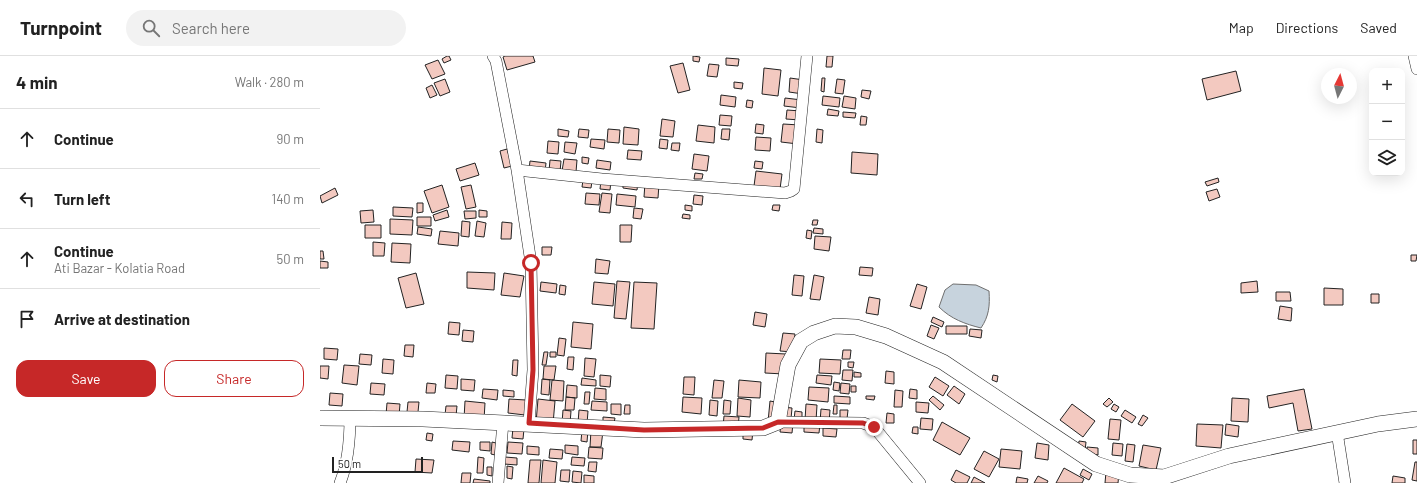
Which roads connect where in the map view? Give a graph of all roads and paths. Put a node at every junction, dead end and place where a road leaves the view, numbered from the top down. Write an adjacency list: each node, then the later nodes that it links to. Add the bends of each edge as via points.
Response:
1 (493, 56): 5 (street)
2 (807, 56): 5 (street, via 794,189 791,192 602,179)
3 (1414, 56): 4 (street)
4 (1417, 69)
5 (517, 170): 11 (street, via 531,263 533,370)
6 (350, 417): 7 (main road); 9 (main road); 13 (street, via 350,434)
7 (320, 418)
8 (1417, 419): 12 (main road)
9 (503, 422): 11 (main road); 14 (street)
10 (778, 422): 11 (main road, via 763,428 644,430); 12 (main road, via 788,365 801,341 814,333 835,326 849,326 886,336 943,362 1096,464 1130,475 1164,476 1229,456); 15 (street, via 863,423 874,427)
11 (529, 423)
12 (1337, 432): 16 (street)
13 (340, 483)
14 (498, 483)
15 (920, 483)
16 (1345, 483)

